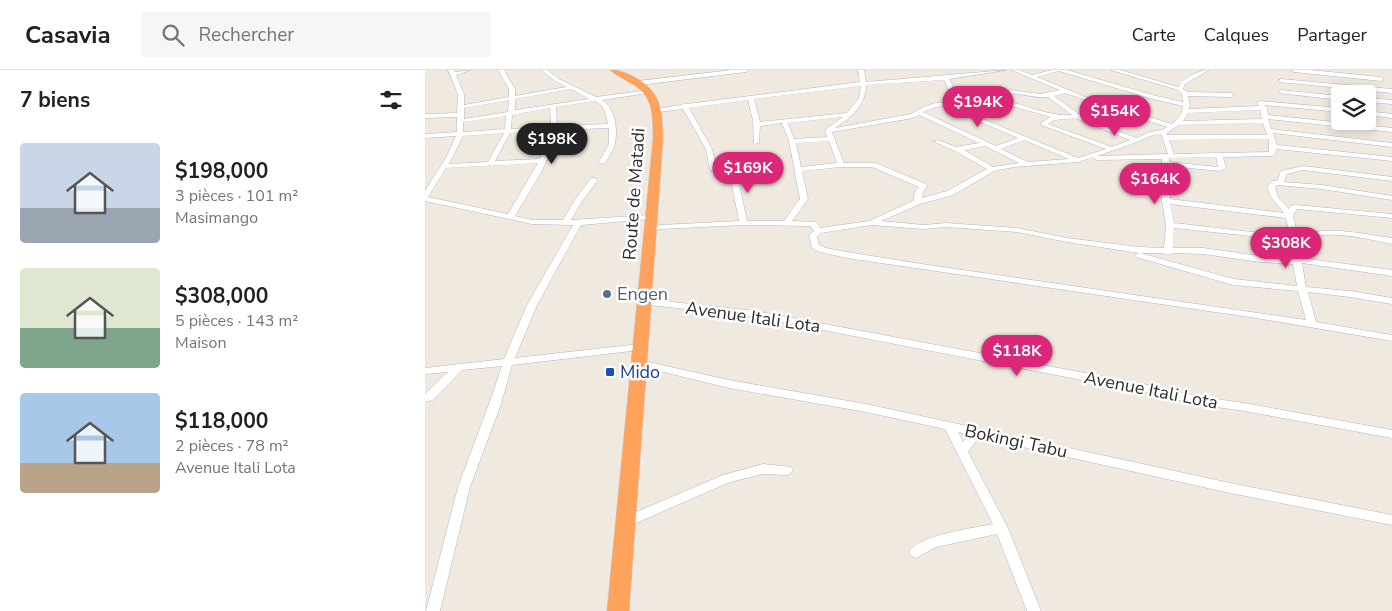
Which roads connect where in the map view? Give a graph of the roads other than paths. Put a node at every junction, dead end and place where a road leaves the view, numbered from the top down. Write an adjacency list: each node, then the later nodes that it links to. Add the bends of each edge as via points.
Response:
1 (468, 70): 15 (street)
2 (501, 70): 33 (street, via 512,89)
3 (544, 70): 24 (street)
4 (614, 70): 23 (highway)
5 (692, 70): 16 (street)
6 (746, 70): 14 (street)
7 (861, 70): 20 (street)
8 (1003, 70): 17 (street)
9 (1014, 70): 18 (street)
10 (1060, 70): 18 (street); 42 (street)
11 (1114, 70): 27 (street)
12 (1204, 70): 27 (street, via 1183,83)
13 (1294, 70): 22 (street, via 1384,79)
14 (719, 71): 16 (street)
15 (453, 72): 47 (street, via 461,94)
16 (701, 75): 23 (street)
17 (948, 75): 20 (street); 39 (street)
18 (1031, 78): 26 (street)
19 (1281, 81): 21 (street)
20 (865, 84): 34 (street); 50 (street, via 860,103)
21 (1331, 85)
22 (1368, 85)
23 (644, 87): 35 (street); 45 (highway, Route de Matadi)
24 (570, 88): 33 (street); 35 (street)
25 (1376, 90): 28 (street)
26 (1065, 91): 30 (street); 58 (street)
27 (1183, 91): 31 (street); 42 (street)
28 (1392, 91)
29 (1281, 92): 32 (street)
30 (1049, 95): 36 (street, via 1003,93); 52 (street)
31 (1231, 95)
32 (1331, 97)
33 (511, 98): 47 (street); 48 (street)
34 (750, 98): 40 (street); 57 (street)
35 (597, 100): 41 (street); 59 (street, via 609,111)
36 (995, 101): 39 (street); 54 (street)
37 (1376, 101): 38 (street)
38 (1392, 102)
39 (958, 104): 46 (street, via 941,104); 68 (street, via 961,112)
40 (684, 105): 45 (street); 92 (street, via 709,149 713,168)
41 (553, 107): 48 (street); 60 (street)
42 (1187, 108): 43 (street); 58 (street, via 1184,117)
43 (1263, 108): 44 (street, via 1260,103); 55 (street)
44 (1331, 109)
45 (658, 110): 106 (highway, Route de Matadi)
46 (919, 112): 63 (street, via 913,116); 74 (street)
47 (460, 114): 48 (street); 51 (street); 65 (street)
48 (509, 114): 62 (street)
49 (1376, 114): 53 (street)
50 (847, 115): 56 (street); 63 (street)
51 (425, 116)
52 (1077, 116): 54 (street); 70 (street)
53 (1392, 116)
54 (1057, 117): 78 (street, via 1043,124)
55 (1266, 119): 58 (street); 61 (street); 64 (street)
56 (784, 121): 57 (street); 71 (street)
57 (756, 124): 73 (street)
58 (1175, 125): 66 (street)
59 (612, 126): 60 (street); 86 (street, via 612,144)
60 (555, 128): 62 (street); 85 (street)
61 (1392, 130)
62 (508, 131): 65 (street); 87 (street)
63 (828, 131): 69 (street)
64 (1270, 134): 66 (street); 75 (street); 76 (street)
65 (460, 135): 67 (street); 90 (street)
66 (1165, 135): 70 (street, via 1152,133); 82 (street)
67 (425, 136)
68 (1025, 138): 77 (street); 84 (street)
69 (830, 139): 71 (street); 89 (street)
70 (1135, 140): 78 (street)
71 (792, 141): 93 (street)
72 (936, 141): 79 (street)
73 (756, 143)
74 (987, 144): 77 (street); 79 (street)
75 (1392, 145)
76 (1274, 146): 80 (street, via 1272,154); 83 (street)
77 (997, 148): 88 (street)
78 (1113, 149): 81 (street)
79 (957, 150): 94 (street)
80 (1219, 155): 82 (street); 82 (street, via 1221,169)
81 (1089, 157): 82 (street); 84 (street)
82 (1168, 159): 100 (street)
83 (1392, 159)
84 (1078, 160): 88 (street)
85 (542, 161): 87 (street); 102 (street)
86 (602, 163)
87 (490, 164): 90 (street)
88 (1026, 164): 94 (street)
89 (841, 165): 93 (street); 101 (street, via 878,166 920,184 923,188)
90 (443, 166): 98 (street)
91 (748, 166): 92 (street)
92 (732, 168): 109 (street)
93 (797, 169): 107 (street, via 804,199)
94 (992, 169): 101 (street, via 950,193)
95 (1392, 179): 97 (street, via 1303,168 1284,173)
96 (594, 180): 105 (street, via 578,200)
97 (1280, 183): 99 (street); 103 (street, via 1273,185 1273,196)
98 (425, 198): 102 (street)
99 (1392, 198)
100 (1166, 201): 103 (street); 110 (street)
101 (917, 202): 108 (street)
102 (511, 216): 105 (street, via 520,221)
103 (1289, 216): 104 (street, via 1295,207); 112 (street)
104 (1392, 216)
105 (572, 223): 106 (street); 124 (street)
106 (650, 223): 109 (street, via 661,227); 120 (highway, Route de Matadi)
107 (787, 223): 109 (street); 111 (street, via 814,224)
108 (871, 223): 111 (street); 114 (street, via 1017,230)
109 (743, 224)
110 (1170, 224): 112 (street); 115 (street)
111 (819, 231): 121 (street, via 813,235 815,246 847,255)
112 (1294, 237): 113 (street, via 1317,232); 116 (street)
113 (1392, 241)
114 (1119, 248): 115 (street); 118 (street, via 1233,282)
115 (1168, 252): 116 (street, via 1203,251 1289,262)
116 (1297, 260): 117 (street); 118 (street)
117 (1392, 273)
118 (1302, 289): 119 (street); 121 (street)
119 (1392, 301)
120 (644, 302): 123 (highway, Route de Matadi); 131 (street, Avenue Itali Lota, via 756,314 1196,400)
121 (1312, 323): 122 (street)
122 (1392, 338)
123 (640, 347): 124 (street); 125 (highway, Route de Matadi)
124 (508, 362): 126 (street); 138 (street, via 464,487)
125 (639, 363): 129 (street, Bokingi Tabu, via 729,384); 135 (highway, Route de Matadi)
126 (459, 367): 127 (street); 128 (street)
127 (425, 371)
128 (427, 399)
129 (949, 426): 130 (street, Bokingi Tabu); 132 (street)
130 (981, 433): 132 (street, via 972,438); 134 (street, Bokingi Tabu)
131 (1392, 434)
132 (963, 450): 136 (street)
133 (787, 470): 135 (street, via 763,469 727,478)
134 (1392, 520)
135 (627, 522): 139 (highway, Route de Matadi)
136 (1001, 528): 137 (street, via 933,542); 140 (street)
137 (917, 552)
138 (433, 611)
139 (618, 611)
140 (1035, 611)

